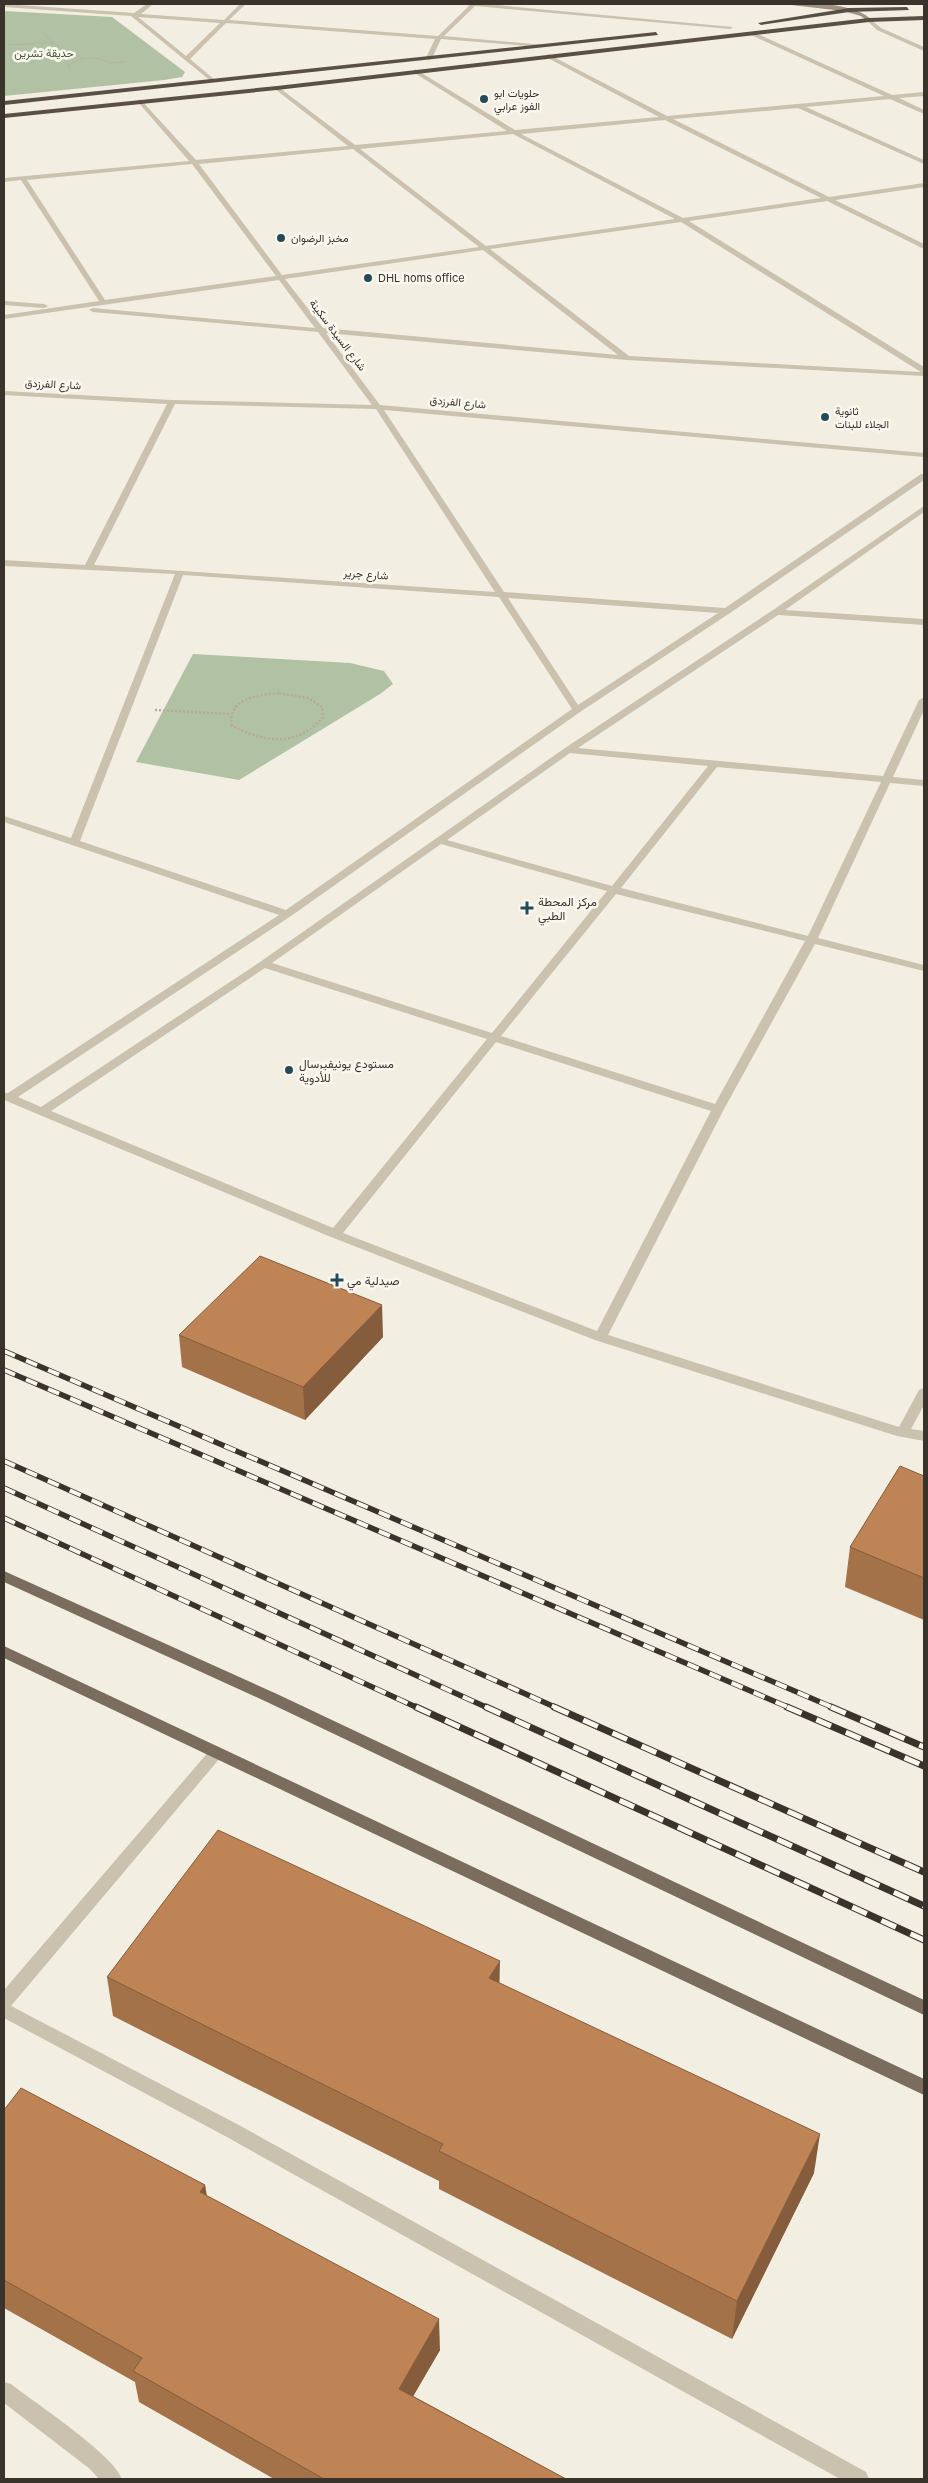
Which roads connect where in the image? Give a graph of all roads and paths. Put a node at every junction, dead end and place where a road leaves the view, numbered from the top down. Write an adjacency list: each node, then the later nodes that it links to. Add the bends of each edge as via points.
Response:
1 (150, 4): 10 (street)
2 (243, 4): 13 (street)
3 (469, 4): 4 (street)
4 (474, 4): 16 (street); 20 (street)
5 (786, 4): 9 (main road)
6 (4, 5): 7 (street)
7 (30, 7): 10 (street); 21 (path, via 30,22)
8 (915, 9): 9 (highway)
9 (849, 10): 12 (main road, via 863,14); 14 (highway)
10 (134, 16): 13 (street); 26 (street)
11 (924, 18): 12 (highway)
12 (869, 20): 19 (highway); 24 (street, via 879,29)
13 (225, 22): 20 (street); 26 (street)
14 (749, 24)
15 (739, 26): 16 (highway)
16 (730, 27): 17 (highway)
17 (680, 32)
18 (660, 34): 23 (highway)
19 (753, 34): 25 (highway); 35 (street)
20 (439, 38): 23 (street); 27 (street)
21 (54, 43): 22 (path); 28 (path)
22 (4, 45)
23 (541, 45): 27 (highway)
24 (924, 49)
25 (548, 56): 31 (highway); 41 (street)
26 (187, 58): 32 (street)
27 (429, 58): 32 (highway)
28 (84, 59): 29 (path, via 107,61 110,66); 30 (path, via 71,62 68,66)
29 (106, 69)
30 (75, 70)
31 (415, 71): 33 (highway); 42 (street)
32 (212, 80): 37 (highway)
33 (277, 88): 36 (highway); 43 (street)
34 (924, 94): 35 (street)
35 (892, 97): 38 (street); 39 (street)
36 (140, 101): 40 (highway); 44 (street, شارع السيدة سكينة)
37 (4, 103)
38 (798, 106): 41 (street); 45 (street)
39 (924, 112)
40 (4, 116)
41 (666, 118): 42 (street); 49 (street)
42 (513, 132): 43 (street); 50 (street)
43 (354, 148): 44 (street); 52 (street)
44 (194, 162): 46 (street); 53 (street, شارع السيدة سكينة)
45 (924, 162)
46 (23, 178): 47 (street); 55 (street)
47 (4, 180)
48 (924, 184): 49 (street)
49 (827, 197): 50 (street); 51 (street)
50 (681, 219): 52 (street); 60 (street)
51 (924, 247)
52 (486, 249): 53 (street); 59 (street)
53 (278, 277): 55 (street); 58 (street, شارع السيدة سكينة)
54 (4, 303): 56 (street)
55 (104, 304): 56 (street)
56 (65, 308): 57 (street); 58 (street)
57 (4, 317)
58 (321, 330): 59 (street); 64 (street, شارع السيدة سكينة)
59 (627, 358): 61 (street)
60 (924, 370)
61 (924, 374)
62 (4, 393): 63 (street, شارع الفرزدق)
63 (172, 402): 64 (street, شارع الفرزدق); 69 (street)
64 (378, 407): 65 (street, شارع الفرزدق); 71 (street, شارع السيدة سكينة)
65 (924, 454)
66 (924, 476): 72 (street)
67 (924, 508): 73 (street)
68 (4, 563): 69 (street, شارع جرير)
69 (88, 568): 70 (street, شارع جرير)
70 (180, 572): 71 (street, شارع جرير); 76 (street)
71 (503, 595): 72 (street, شارع جرير); 77 (street, شارع السيدة سكينة)
72 (727, 611): 77 (street)
73 (776, 612): 74 (street); 79 (street)
74 (924, 622)
75 (924, 700): 81 (street)
76 (126, 709): 78 (path); 84 (street)
77 (577, 710): 87 (street)
78 (231, 714): 78 (path, via 232,726 241,732 268,739 300,736 312,731 325,717 318,702 301,695 279,693 250,698 239,703)
79 (568, 750): 80 (street); 85 (street)
80 (714, 765): 81 (street); 86 (street)
81 (887, 780): 82 (street); 88 (street)
82 (924, 783)
83 (4, 819): 84 (street)
84 (74, 841): 87 (street)
85 (441, 841): 86 (street); 89 (street)
86 (615, 890): 88 (street); 91 (street)
87 (287, 914): 92 (street)
88 (812, 939): 90 (street); 93 (street)
89 (264, 964): 91 (street); 94 (street)
90 (924, 968)
91 (493, 1036): 93 (street); 95 (street)
92 (6, 1097): 94 (street)
93 (718, 1109): 96 (street)
94 (42, 1112): 95 (street)
95 (335, 1234): 96 (street)
96 (600, 1336): 98 (street)
97 (924, 1393): 98 (street)
98 (902, 1432): 99 (street)
99 (924, 1436)
100 (4, 1576): 104 (main road, via 272,1698)
101 (4, 1652): 102 (main road)
102 (215, 1754): 103 (street); 106 (main road)
103 (4, 2002)
104 (924, 2008)
105 (4, 2010): 109 (street, via 231,2130)
106 (924, 2087)
107 (4, 2391): 108 (street, via 97,2462)
108 (112, 2479)
109 (859, 2479)

